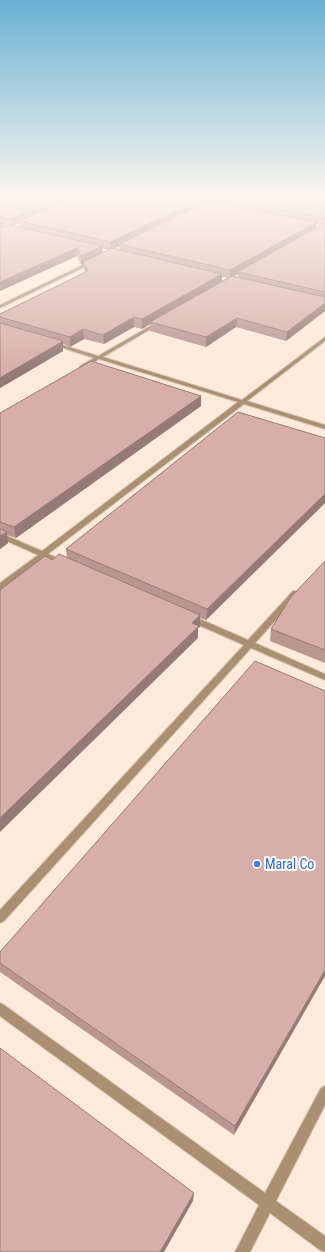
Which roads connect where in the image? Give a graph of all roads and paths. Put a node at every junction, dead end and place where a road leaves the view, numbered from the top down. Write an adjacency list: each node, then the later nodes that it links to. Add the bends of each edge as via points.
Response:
1 (97, 260): 2 (lane)
2 (0, 307)
3 (164, 320): 6 (lane)
4 (325, 339): 8 (lane)
5 (45, 342): 6 (lane)
6 (98, 358): 7 (lane); 8 (lane)
7 (78, 369)
8 (242, 401): 9 (lane); 11 (lane)
9 (325, 427)
10 (0, 535): 11 (lane)
11 (42, 554): 12 (lane); 14 (lane)
12 (71, 566)
13 (305, 583): 16 (lane)
14 (0, 587)
15 (185, 616): 16 (lane)
16 (249, 644): 17 (lane); 18 (lane)
17 (325, 677)
18 (0, 918)
19 (0, 1009): 21 (lane)
20 (325, 1092): 21 (lane)
21 (268, 1203): 22 (lane); 23 (lane)
22 (325, 1245)
23 (242, 1252)

